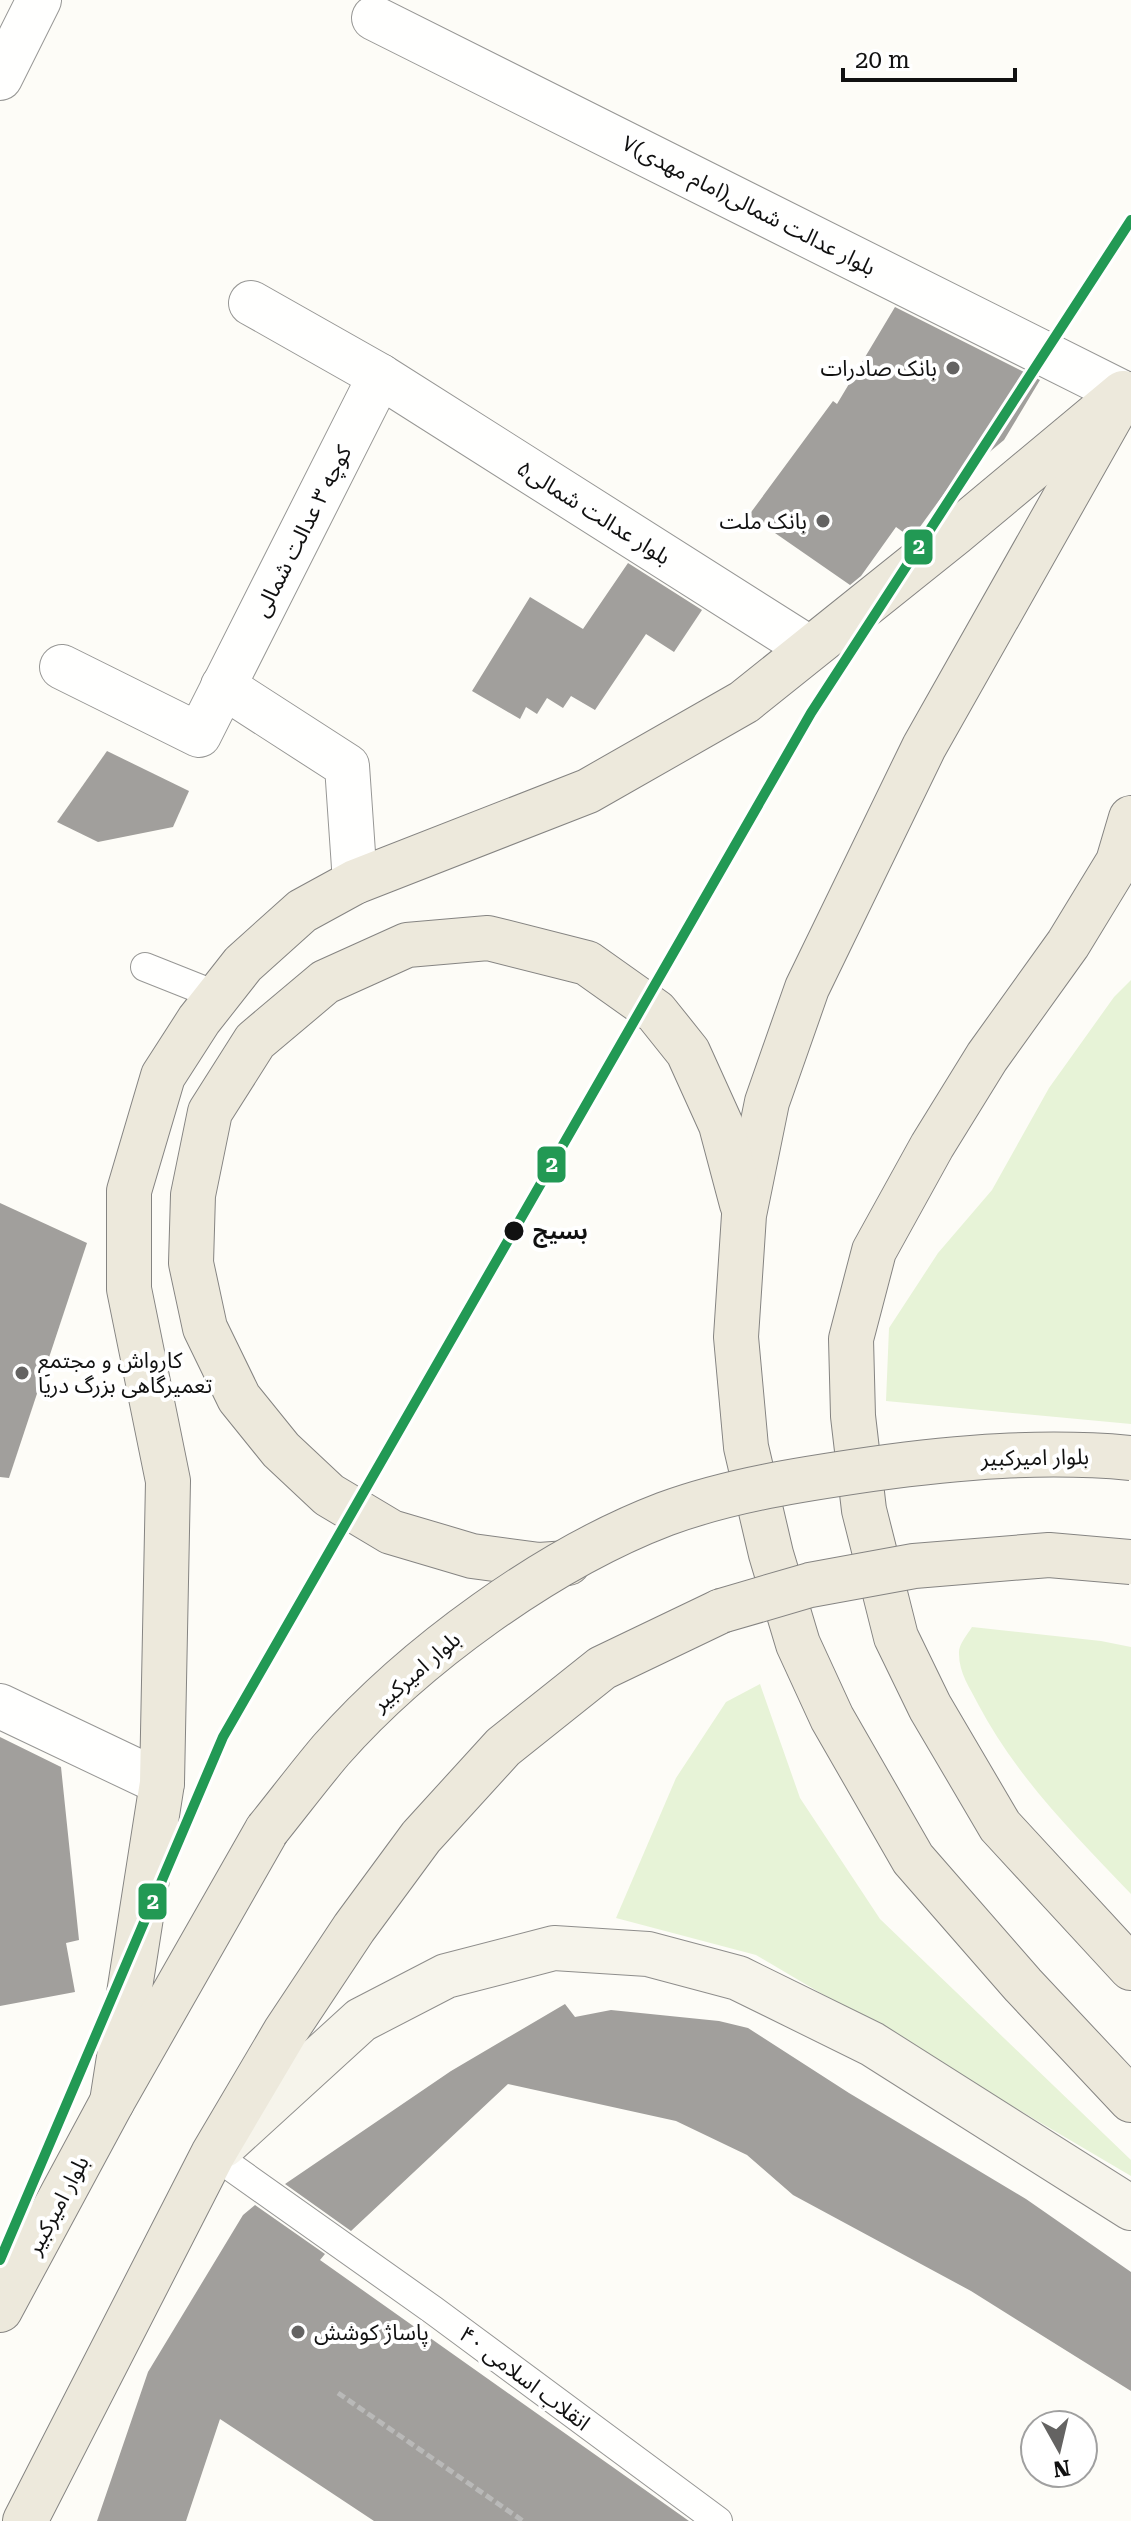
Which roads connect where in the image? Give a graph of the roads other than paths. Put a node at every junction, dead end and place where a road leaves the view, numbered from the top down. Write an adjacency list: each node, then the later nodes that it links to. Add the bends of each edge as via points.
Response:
1 (39, 0): 3 (street)
2 (374, 18): 6 (street, ۷بلوار عدالت شمالی(امام مهدی))
3 (0, 78)
4 (251, 303): 5 (street, بلوار عدالت شمالی۵)
5 (380, 376): 7 (street, بلوار عدالت شمالی۵); 9 (street, کوچه ۳ عدالت شمالی)
6 (1127, 386): 7 (main road, via 955,533); 16 (main road, via 924,747 807,988 767,1102)
7 (809, 648): 11 (main road, via 744,702 588,791)
8 (62, 667): 9 (street, کوچه ۳ عدالت شمالی, via 199,735)
9 (223, 686): 11 (street, via 347,766)
10 (1131, 818): 13 (main road, via 1118,862)
11 (355, 882): 15 (main road, via 302,911 243,964)
12 (1131, 902): 13 (main road)
13 (1068, 944): 22 (main road, via 987,1057 874,1251 851,1339 853,1416 864,1510 896,1637 930,1707 1000,1826)
14 (145, 967): 15 (lane)
15 (218, 996): 21 (main road, via 163,1076 129,1191 129,1289 168,1481)
16 (744, 1215): 19 (main road, via 721,1125 688,1052 656,1012 587,963 488,938 407,945 325,982 255,1041 210,1112 193,1195 191,1263 205,1328 239,1398 281,1450 329,1495 391,1532 472,1556 539,1565); 23 (main road, via 736,1337 746,1447 798,1644 832,1718 913,1859)
17 (1131, 1458): 19 (main road, بلوار امیرکبیر, bridge, via 983,1456 842,1473 715,1498 618,1535)
18 (1131, 1562): 25 (main road, bridge, via 1049,1555 914,1566 810,1585 721,1611 602,1668 503,1747 421,1837 285,2032)
19 (568, 1563): 24 (main road, بلوار امیرکبیر, bridge, via 459,1633 332,1749 267,1830)
20 (0, 1706): 21 (street)
21 (162, 1783): 24 (main road)
22 (1131, 1968)
23 (1131, 2100)
24 (112, 2102): 27 (main road, بلوار امیرکبیر)
25 (213, 2154): 26 (main road, via 361,2020 446,1976 554,1948 648,1954 738,1978 872,2044); 28 (main road); 29 (lane, انقلاب اسلامی ۴۰)
26 (1131, 2208)
27 (0, 2310)
28 (25, 2521)
29 (718, 2521)

